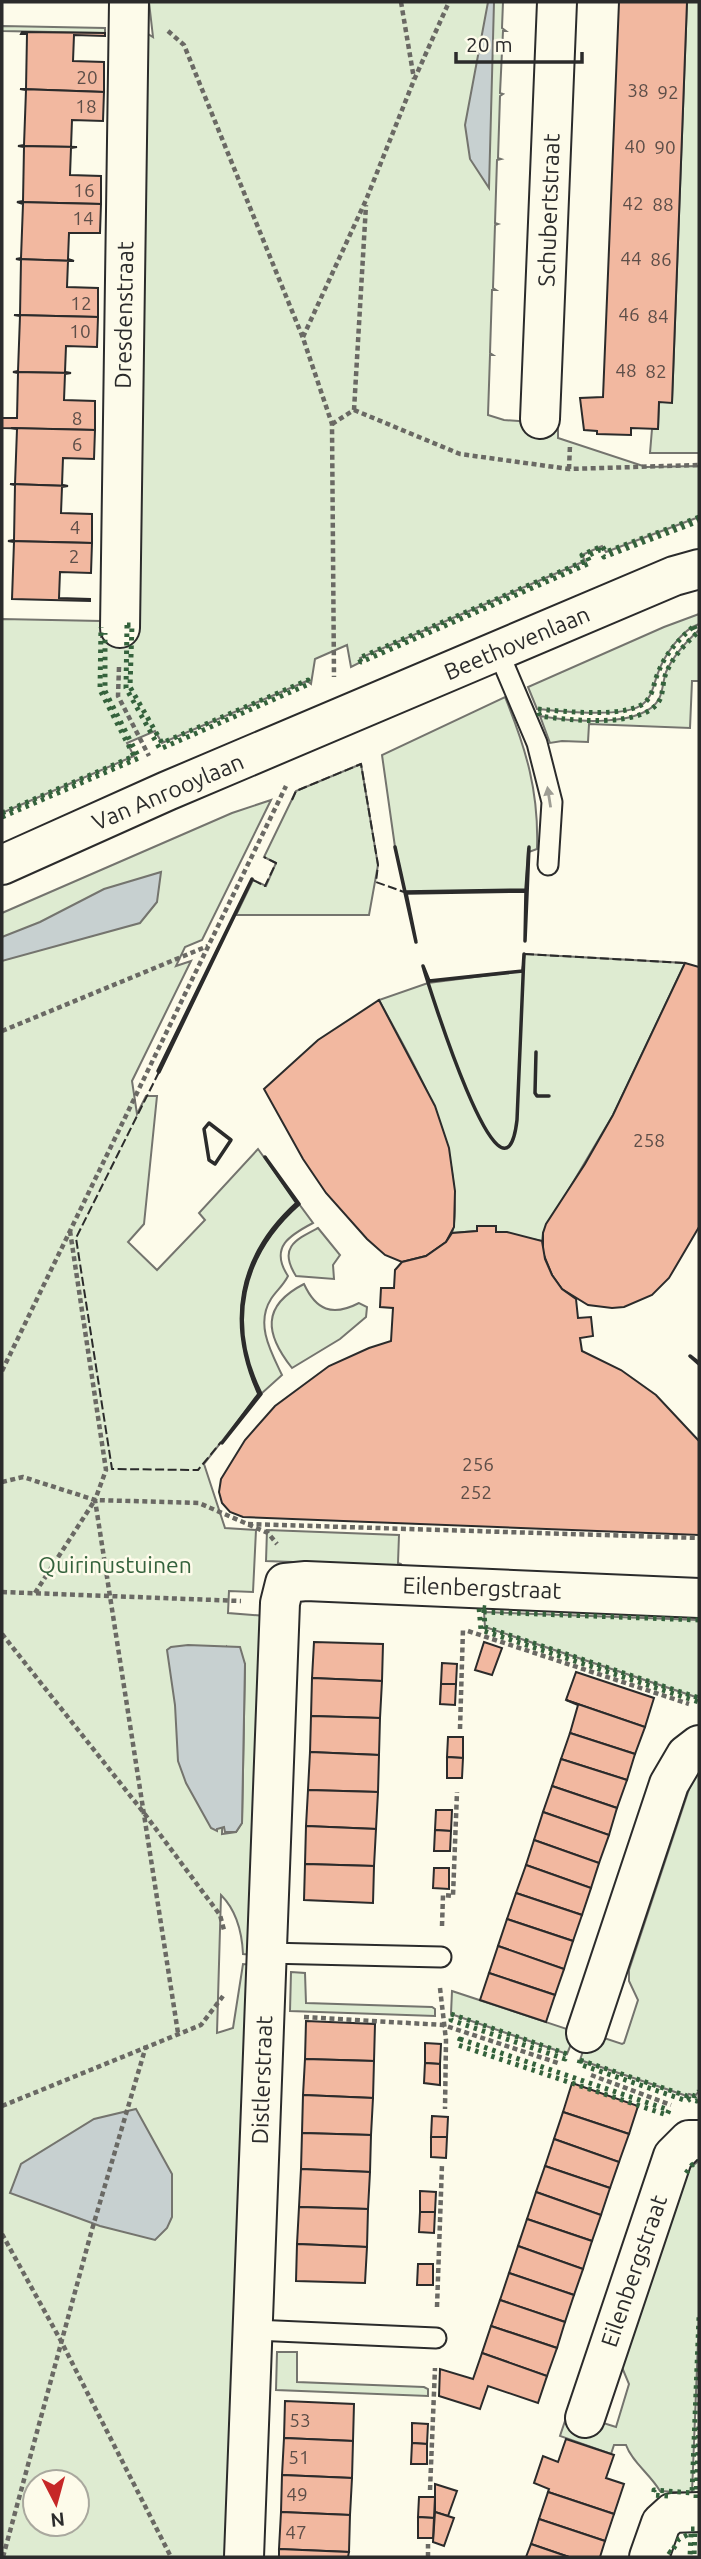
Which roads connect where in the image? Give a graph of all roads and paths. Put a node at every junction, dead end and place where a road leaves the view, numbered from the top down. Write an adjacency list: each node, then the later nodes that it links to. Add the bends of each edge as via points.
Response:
1 (129, 2): 12 (street, Dresdenstraat)
2 (401, 2): 6 (path)
3 (449, 2): 6 (path)
4 (557, 2): 9 (street, Schubertstraat)
5 (164, 28): 8 (path, via 184,45)
6 (414, 80): 7 (path)
7 (366, 200): 8 (path); 10 (path, via 354,410)
8 (303, 338): 10 (path)
9 (540, 419)
10 (332, 425): 14 (path)
11 (699, 569): 13 (street, Beethovenlaan)
12 (120, 628): 15 (path, via 118,696)
13 (498, 651): 14 (street, Beethovenlaan); 17 (lane, one-way to 13, via 552,802 537,743)
14 (325, 724): 15 (street, Van Anrooylaan); 18 (path)
15 (167, 791): 16 (street, Van Anrooylaan)
16 (2, 865)
17 (548, 865)
18 (208, 946): 19 (path); 20 (path)
19 (2, 1031)
20 (70, 1230): 21 (path); 23 (path, via 106,1470)
21 (2, 1371)
22 (2, 1482): 23 (path, via 23,1477)
23 (95, 1500): 24 (path, via 199,1503); 29 (path); 30 (path)
24 (248, 1524): 25 (path); 28 (path, via 268,1533)
25 (699, 1538)
26 (465, 1588): 28 (street, Eilenbergstraat); 31 (street, Eilenbergstraat); 32 (path)
27 (2, 1592): 29 (path)
28 (293, 1592): 30 (path); 39 (street, Distlerstraat)
29 (34, 1594): 30 (path)
30 (110, 1596): 37 (path)
31 (699, 1598)
32 (463, 1630): 34 (path); 35 (path)
33 (2, 1634): 37 (path)
34 (699, 1708)
35 (460, 1729)
36 (699, 1745): 45 (street, via 686,1755 669,1784)
37 (144, 1813): 38 (path, via 220,1915); 43 (path)
38 (226, 1937)
39 (266, 1953): 40 (lane); 42 (street, Distlerstraat)
40 (440, 1958)
41 (227, 1992): 43 (path, via 201,2025)
42 (265, 2015): 45 (path, via 443,2025); 49 (street, Distlerstraat)
43 (178, 2034): 44 (path)
44 (147, 2045): 46 (path); 51 (path)
45 (580, 2051): 47 (path, via 674,2106)
46 (2, 2106)
47 (694, 2140): 52 (street, Eilenbergstraat, via 673,2155)
48 (2, 2234): 51 (path)
49 (253, 2330): 50 (lane); 57 (street, Distlerstraat)
50 (436, 2338)
51 (61, 2341): 55 (path); 56 (path)
52 (585, 2418)
53 (699, 2512): 59 (street, via 672,2513 661,2523)
54 (428, 2544): 58 (path)
55 (3, 2557)
56 (171, 2557)
57 (244, 2557)
58 (428, 2557)
59 (649, 2557)

